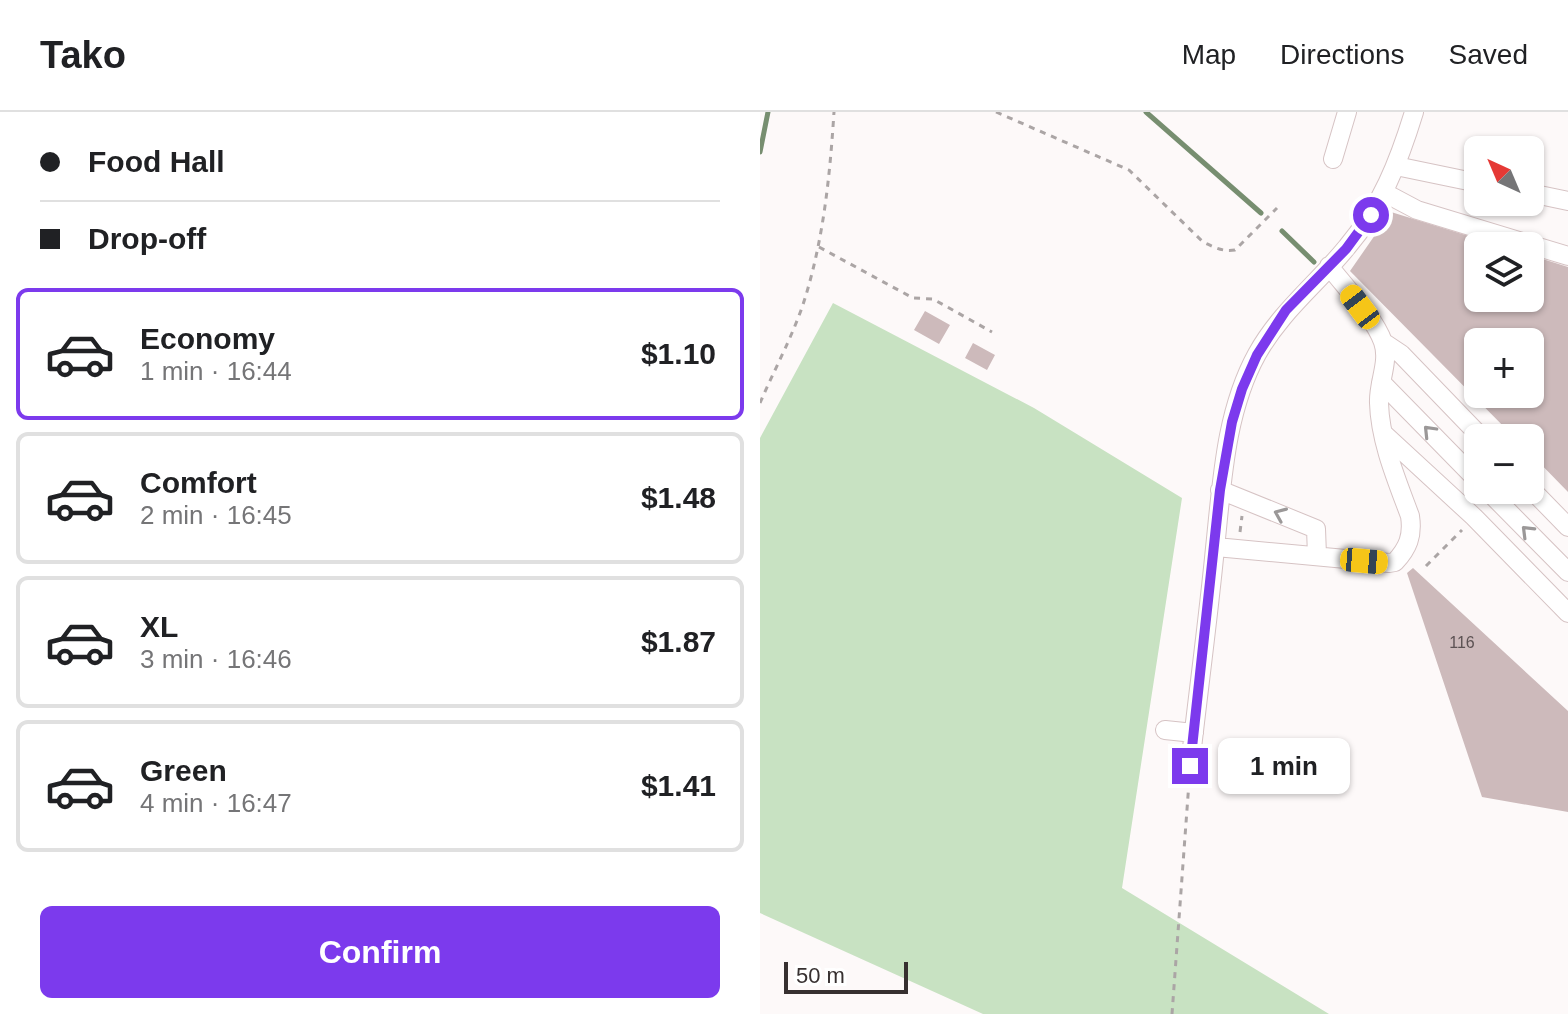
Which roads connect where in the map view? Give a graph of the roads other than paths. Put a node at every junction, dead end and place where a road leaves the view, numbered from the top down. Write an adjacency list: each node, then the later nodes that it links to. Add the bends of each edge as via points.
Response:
1 (1347, 112): 3 (street)
2 (1414, 112): 4 (street)
3 (1333, 159)
4 (1396, 166): 5 (street); 6 (street)
5 (1464, 180)
6 (1385, 193): 9 (street, via 1417,210); 10 (street)
7 (1544, 196): 8 (street)
8 (1568, 201)
9 (1568, 256)
10 (1329, 266): 11 (street); 16 (street, via 1286,310 1257,355 1232,422)
11 (1383, 342): 12 (street); 13 (street)
12 (1381, 382): 14 (street); 15 (street, one-way to 12)
13 (1468, 424)
14 (1383, 433): 21 (street, via 1410,516 1406,550 1389,563); 23 (street)
15 (1464, 467)
16 (1220, 490): 20 (street); 21 (street, one-way to 16, via 1316,529)
17 (1544, 502): 19 (street)
18 (1501, 504): 22 (street, one-way to 18)
19 (1568, 527)
20 (1216, 547): 21 (street); 25 (street)
21 (1317, 555)
22 (1568, 572)
23 (1568, 613)
24 (1165, 730): 25 (street)
25 (1194, 733): 26 (street)
26 (1190, 766)

